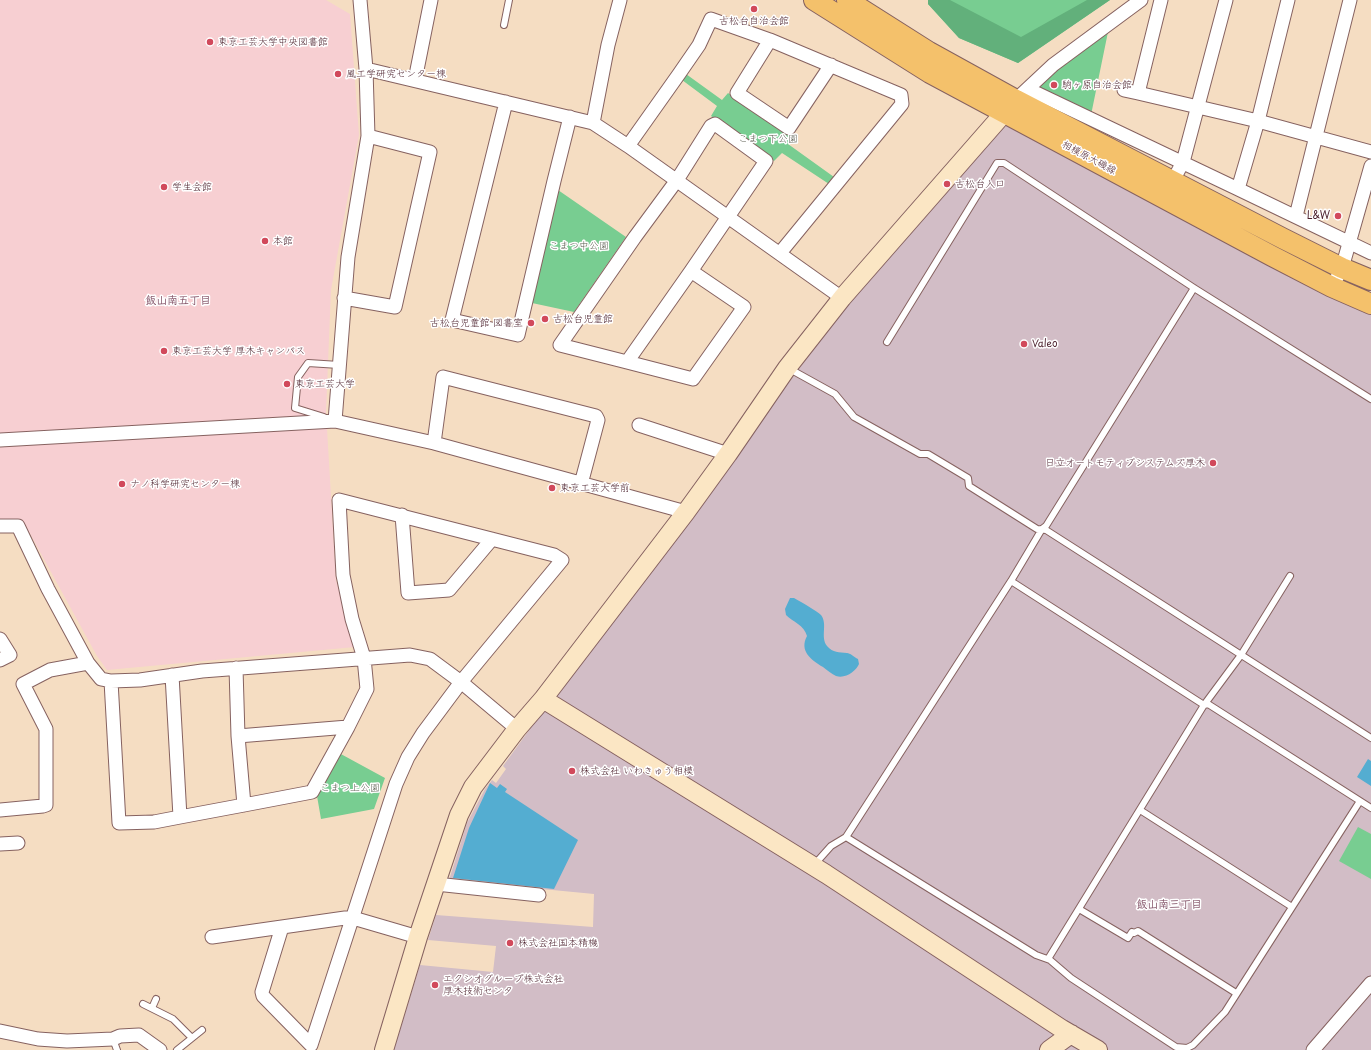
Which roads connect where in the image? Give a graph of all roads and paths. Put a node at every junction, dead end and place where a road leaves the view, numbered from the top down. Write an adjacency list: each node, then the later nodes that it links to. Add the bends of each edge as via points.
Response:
1 (360, 0): 15 (street)
2 (431, 0): 16 (street)
3 (509, 0): 12 (lane)
4 (620, 0): 24 (street, via 608,45)
5 (814, 0): 19 (main road, 相模原大磯線, via 914,64)
6 (847, 0): 19 (main road, 相模原大磯線, via 929,52)
7 (1141, 0): 19 (street, via 1053,65)
8 (1161, 0): 18 (street)
9 (1226, 0): 21 (street)
10 (1288, 0): 23 (street)
11 (1350, 0): 26 (street)
12 (504, 25)
13 (770, 40): 14 (street); 14 (street, via 737,93 789,128); 27 (street, via 711,19 699,45)
14 (831, 65): 37 (street, via 901,95 902,104)
15 (366, 69): 16 (street); 25 (street)
16 (415, 80): 20 (street)
17 (1124, 90): 18 (street)
18 (1138, 93): 21 (street)
19 (1016, 100): 29 (street); 33 (main road, 相模原大磯線); 45 (street)
20 (506, 102): 22 (street); 22 (street, via 452,320 518,336)
21 (1198, 106): 23 (street); 29 (street)
22 (570, 117): 24 (street)
23 (1258, 121): 26 (street); 32 (street)
24 (593, 123): 27 (street)
25 (368, 136): 44 (street); 44 (street, via 430,152 395,307)
26 (1316, 136): 28 (street); 34 (street)
27 (628, 146): 31 (street)
28 (1371, 152)
29 (1183, 162): 32 (street); 33 (street)
30 (1371, 166): 36 (street)
31 (677, 180): 35 (street); 35 (street, via 711,126 715,124 741,142 766,161); 48 (street, via 560,345)
32 (1238, 189): 34 (street)
33 (1168, 190): 39 (main road, 相模原大磯線); 42 (main road, 相模原大磯線)
34 (1296, 216): 36 (street)
35 (727, 217): 37 (street); 40 (street)
36 (1350, 242): 38 (street); 39 (street)
37 (780, 253): 45 (street)
38 (1371, 253)
39 (1342, 268): 41 (main road, 相模原大磯線); 42 (street)
40 (691, 271): 48 (street); 48 (street, via 744,307 693,379)
41 (1371, 280)
42 (1332, 287): 46 (main road, 相模原大磯線)
43 (1194, 288): 47 (lane, via 1004,163 997,162); 51 (lane); 61 (lane)
44 (344, 298): 49 (street)
45 (842, 298): 50 (street)
46 (1371, 304)
47 (887, 342)
48 (627, 362)
49 (339, 365): 52 (street); 52 (lane, via 308,363 298,377 295,408)
50 (787, 368): 56 (street); 61 (lane, via 835,394 854,417 920,454 928,454 968,478 969,486 1037,529)
51 (1371, 399)
52 (335, 421): 54 (street); 55 (street)
53 (639, 425): 56 (street)
54 (0, 440)
55 (434, 443): 57 (street); 57 (street, via 443,378 596,416 598,420)
56 (728, 454): 58 (street)
57 (581, 484): 58 (street)
58 (686, 512): 74 (street)
59 (402, 515): 62 (street); 62 (street, via 408,593 449,590); 67 (street, via 339,500 343,575 352,619)
60 (0, 526): 69 (street, via 18,526)
61 (1042, 529): 64 (lane); 66 (lane)
62 (492, 539): 73 (street, via 554,555 562,560)
63 (1290, 576): 66 (lane)
64 (1011, 581): 75 (lane); 86 (lane)
65 (0, 639): 68 (street, via 10,655)
66 (1241, 655): 75 (lane); 79 (lane)
67 (364, 658): 70 (street); 73 (street, via 410,655 430,659); 76 (street, via 367,688)
68 (0, 660)
69 (88, 663): 72 (street, via 101,678); 83 (street, via 50,670 23,684 46,729 46,804)
70 (236, 668): 71 (street); 78 (street)
71 (172, 675): 72 (street); 85 (street)
72 (111, 681): 85 (street, via 119,823 154,822)
73 (461, 682): 77 (street); 94 (street, via 408,757 396,784)
74 (543, 699): 77 (street); 89 (street)
75 (1204, 705): 80 (lane, via 1208,704); 84 (lane)
76 (348, 727): 78 (street); 81 (street, via 312,792)
77 (517, 729): 90 (street, via 473,787 459,815)
78 (238, 736): 81 (street)
79 (1371, 738)
80 (1360, 801): 82 (lane); 92 (lane)
81 (244, 805): 85 (street)
82 (1371, 808)
83 (0, 810)
84 (1140, 810): 92 (lane); 93 (lane)
85 (180, 817)
86 (846, 836): 89 (lane, via 831,846); 98 (lane, via 1036,955)
87 (18, 843): 88 (street)
88 (0, 844)
89 (813, 866): 106 (street)
90 (436, 884): 91 (street); 96 (street)
91 (533, 898)
92 (1292, 907): 100 (lane)
93 (1079, 909): 98 (lane); 100 (lane, via 1128,938 1132,932 1138,931)
94 (353, 918): 95 (street); 95 (street, via 311,1044 263,996 262,992); 96 (street)
95 (282, 927): 97 (street)
96 (418, 937): 111 (street)
97 (212, 938)
98 (1048, 959): 100 (lane, via 1071,978 1176,1047 1193,1046 1224,1012)
99 (1371, 983): 114 (street)
100 (1236, 993)
101 (156, 999): 103 (lane)
102 (143, 1004): 103 (lane)
103 (152, 1008): 107 (lane, via 173,1019)
104 (0, 1030): 108 (street, via 38,1039)
105 (202, 1030): 107 (lane)
106 (1072, 1034): 112 (street); 113 (street)
107 (192, 1038): 110 (lane)
108 (115, 1044): 109 (street, via 120,1036 139,1035)
109 (160, 1050)
110 (178, 1050)
111 (384, 1050)
112 (1049, 1050)
113 (1098, 1050)
114 (1313, 1050)

